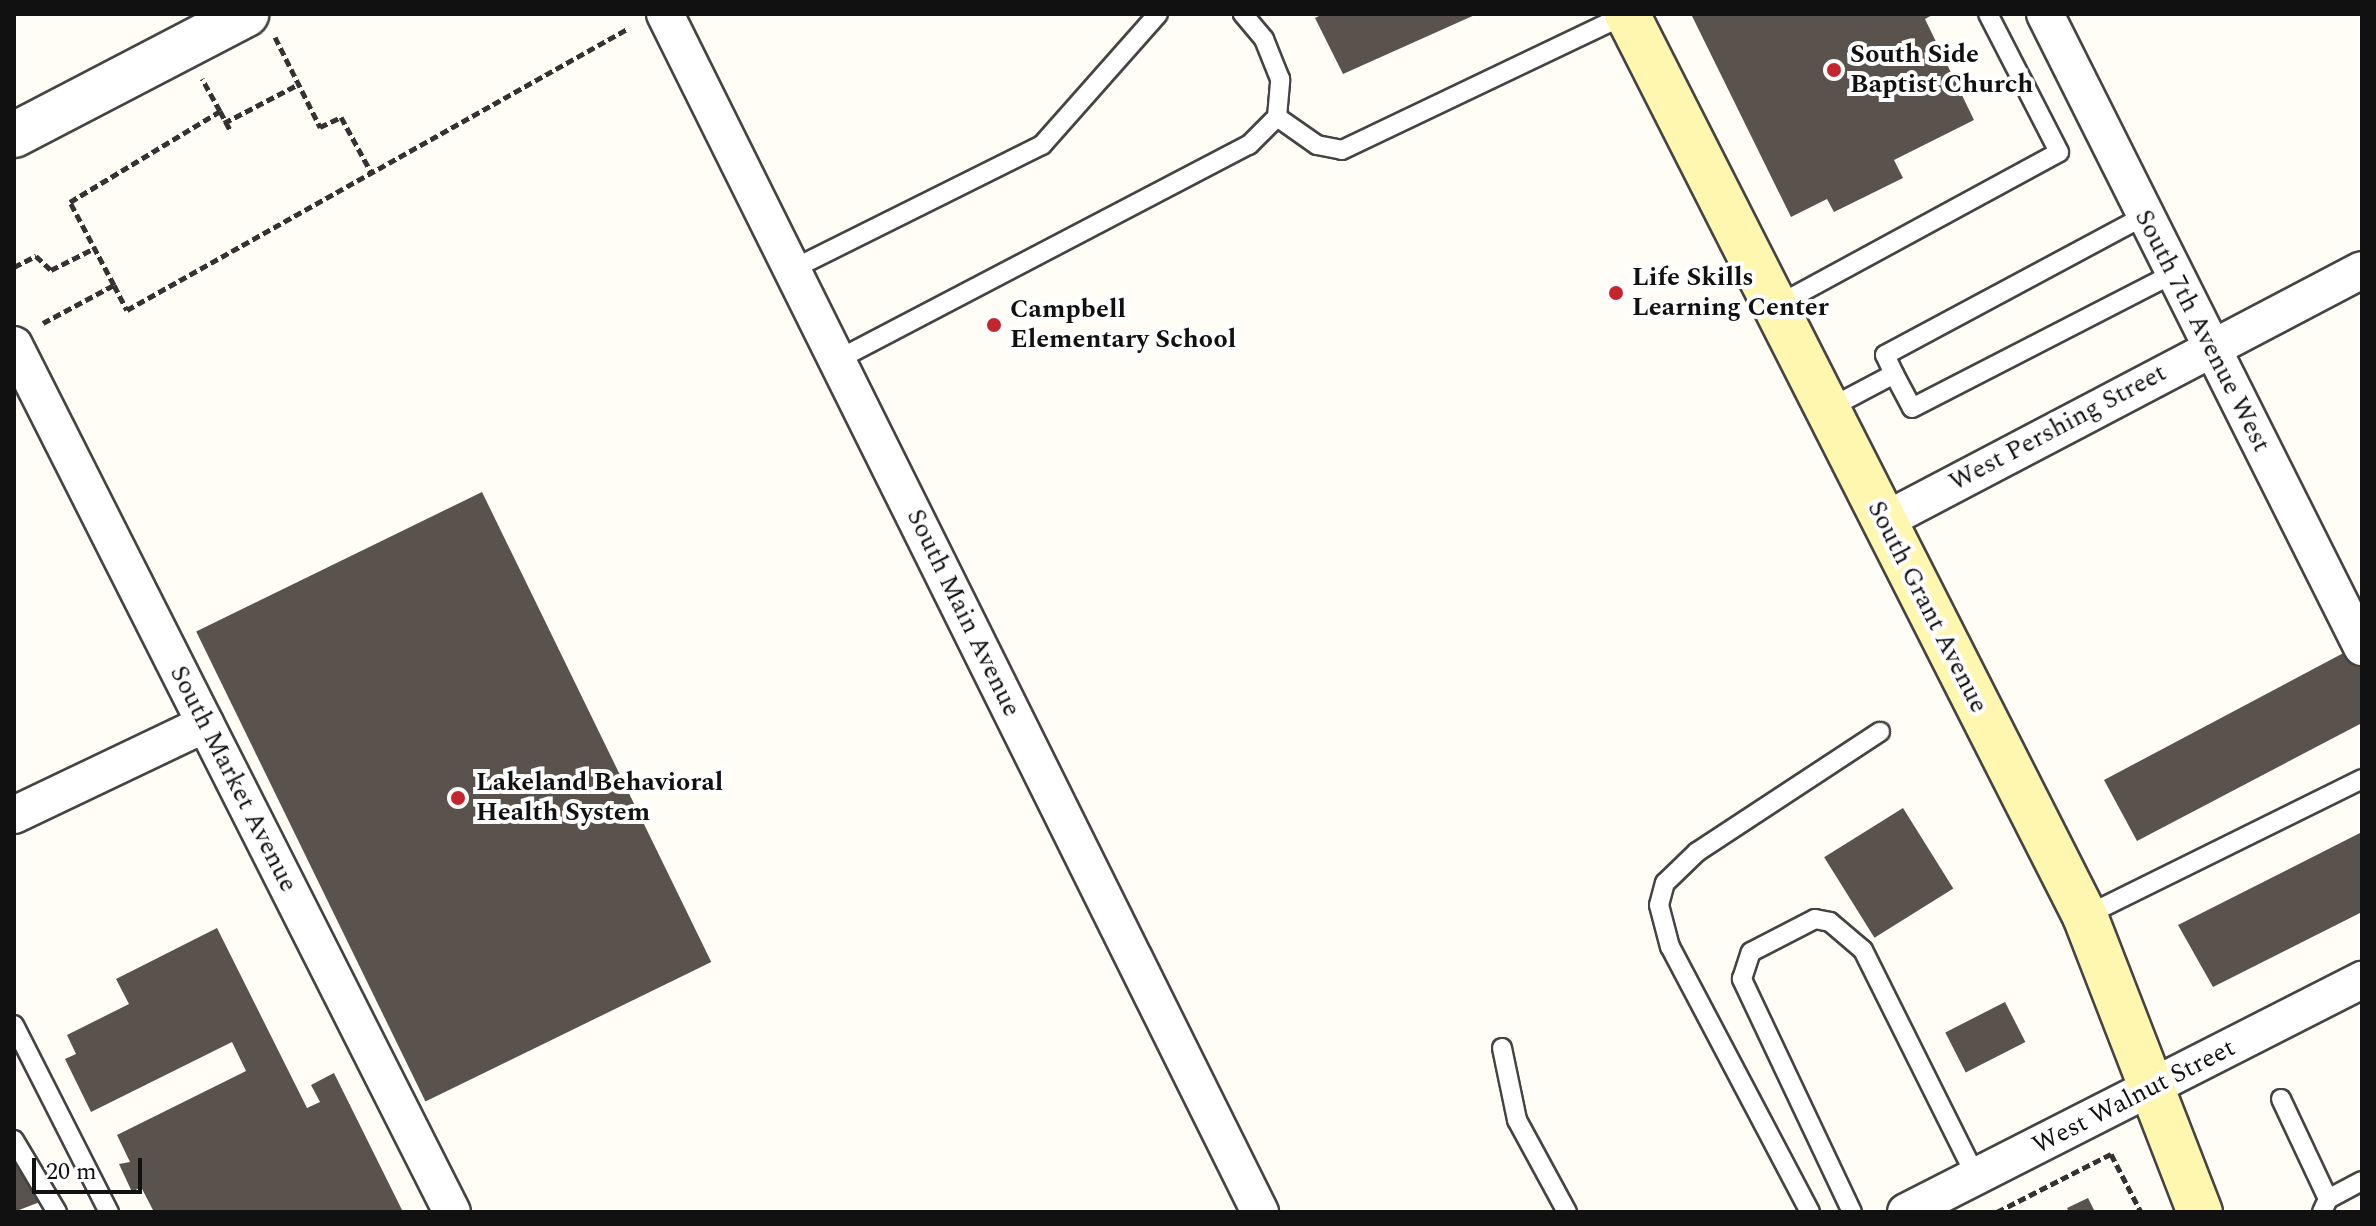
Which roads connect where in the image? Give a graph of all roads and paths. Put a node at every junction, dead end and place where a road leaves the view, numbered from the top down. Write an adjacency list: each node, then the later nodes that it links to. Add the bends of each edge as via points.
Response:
1 (665, 14): 20 (street, South Main Avenue)
2 (1158, 14): 20 (lane, via 1128,43 1070,121 1042,145)
3 (1243, 14): 12 (lane, via 1280,79)
4 (1627, 14): 12 (lane, via 1342,150 1317,145); 24 (main road, South Grant Avenue)
5 (1988, 14): 24 (lane, via 2059,152)
6 (2045, 14): 17 (street, South 7th Avenue West)
7 (258, 22): 10 (path); 15 (street)
8 (629, 28): 16 (path)
9 (196, 68): 11 (path)
10 (299, 84): 13 (path); 16 (path, via 320,127 341,117)
11 (220, 111): 13 (path); 18 (path, via 70,202)
12 (1277, 117): 27 (lane, via 1249,145)
13 (224, 123): 14 (path)
14 (230, 130)
15 (14, 135)
16 (371, 172): 23 (path, via 127,310)
17 (2144, 216): 22 (street, South 7th Avenue West); 28 (lane, via 1885,355)
18 (95, 248): 19 (path, via 51,270 36,256); 23 (path)
19 (14, 267)
20 (793, 269): 27 (street, South Main Avenue)
21 (2362, 270): 26 (street, West Pershing Street)
22 (2173, 274): 26 (street, South 7th Avenue West); 28 (lane, via 1912,408)
23 (114, 285): 25 (path)
24 (1774, 307): 29 (main road, South Grant Avenue)
25 (25, 336): 32 (street, South Market Avenue)
26 (2209, 348): 30 (street, West Pershing Street); 31 (street, South 7th Avenue West)
27 (837, 360): 49 (street, South Main Avenue)
28 (1894, 374): 29 (lane)
29 (1826, 410): 30 (main road, South Grant Avenue)
30 (1882, 522): 36 (main road, South Grant Avenue)
31 (2362, 647)
32 (205, 724): 35 (street); 48 (street, South Market Avenue)
33 (1880, 732): 51 (lane, via 1697,852 1665,883 1659,905 1670,947)
34 (2362, 779): 36 (lane)
35 (14, 815)
36 (2085, 916): 40 (main road, South Grant Avenue, via 2115,982)
37 (2361, 983): 40 (street, West Walnut Street)
38 (14, 1025): 47 (lane)
39 (1502, 1048): 50 (lane, via 1517,1120)
40 (2149, 1090): 43 (street, West Walnut Street); 56 (main road, South Grant Avenue)
41 (2281, 1099): 45 (lane)
42 (14, 1140): 46 (lane)
43 (1976, 1177): 52 (lane, via 1863,950 1830,922 1815,919 1751,952 1742,979); 53 (street, West Walnut Street)
44 (2362, 1181): 45 (lane)
45 (2325, 1206)
46 (57, 1212)
47 (109, 1212)
48 (452, 1212)
49 (1260, 1212)
50 (1567, 1212)
51 (1810, 1212)
52 (1852, 1212)
53 (1906, 1212)
54 (1997, 1212): 55 (path, via 2111,1154)
55 (2141, 1212)
56 (2200, 1212)

